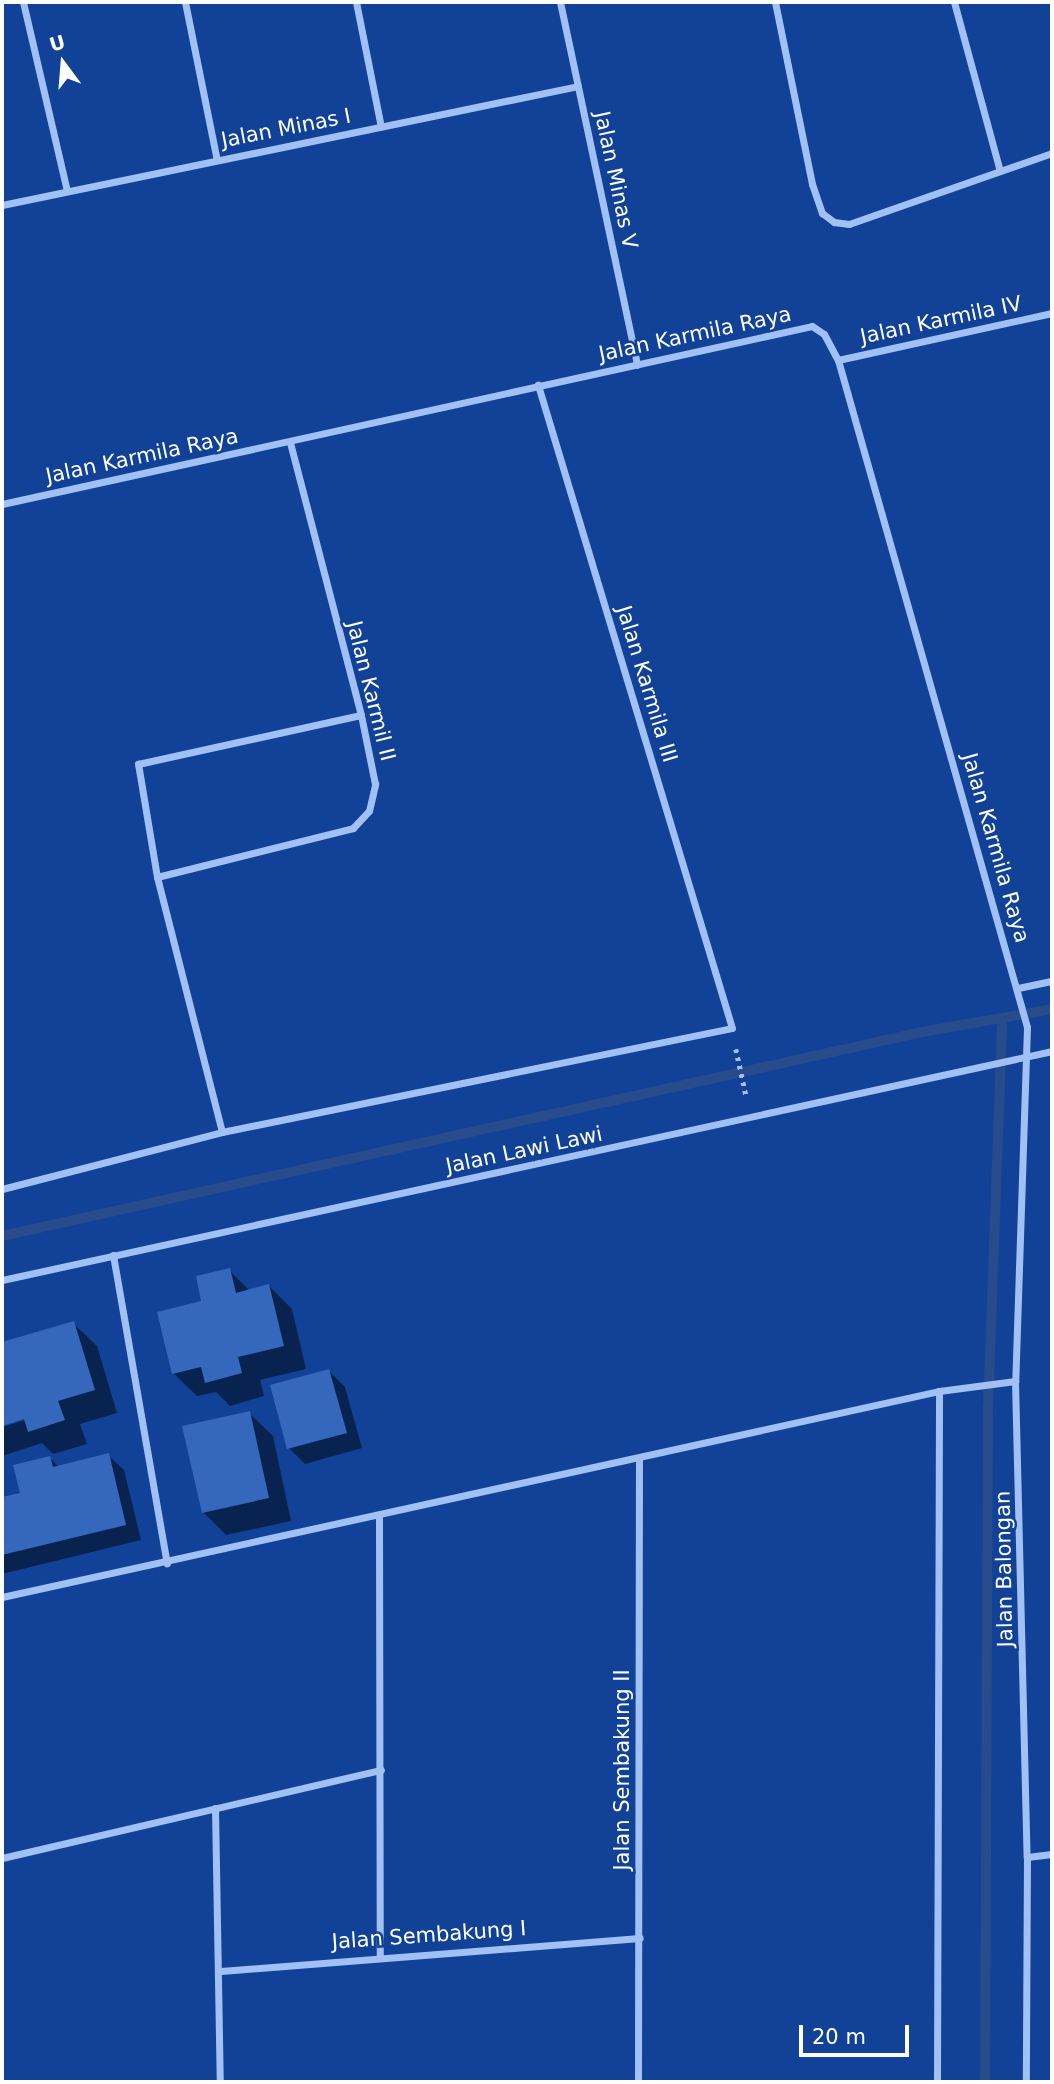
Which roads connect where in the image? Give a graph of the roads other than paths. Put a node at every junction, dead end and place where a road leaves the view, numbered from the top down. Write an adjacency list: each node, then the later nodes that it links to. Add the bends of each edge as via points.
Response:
1 (23, 2): 12 (street)
2 (185, 2): 10 (street)
3 (356, 2): 8 (street)
4 (560, 2): 7 (street, Jalan Minas V)
5 (775, 2): 11 (street, via 811,184 822,213 834,222 849,224)
6 (954, 2): 11 (street)
7 (578, 86): 8 (street, Jalan Minas I); 16 (street, Jalan Minas V)
8 (381, 127): 10 (street, Jalan Minas I)
9 (1052, 153): 11 (street)
10 (217, 160): 12 (street, Jalan Minas I)
11 (1000, 171)
12 (67, 191): 13 (street, Jalan Minas I)
13 (2, 205)
14 (1052, 313): 15 (street, Jalan Karmila IV)
15 (838, 360): 16 (street, Jalan Karmila Raya, via 824,334 812,326); 23 (street, Jalan Karmila Raya)
16 (638, 365): 17 (street, Jalan Karmila Raya)
17 (538, 385): 18 (street, Jalan Karmila Raya); 26 (street, Jalan Karmila III, via 732,1028)
18 (290, 443): 19 (street, Jalan Karmila Raya); 20 (street, Jalan Karmil II)
19 (2, 504)
20 (361, 715): 21 (street, Jalan Karmil II, via 375,784 369,811 353,828); 21 (street, via 138,764)
21 (157, 877): 26 (street)
22 (1052, 981): 23 (street)
23 (1018, 988): 25 (street, Jalan Karmila Raya)
24 (1052, 1051): 25 (street, Jalan Lawi Lawi)
25 (1028, 1056): 28 (street, Jalan Lawi Lawi); 30 (street, Jalan Balongan)
26 (222, 1132): 27 (street)
27 (2, 1189)
28 (113, 1255): 29 (street, Jalan Lawi Lawi); 34 (street)
29 (2, 1280)
30 (1015, 1381): 31 (street); 39 (street, Jalan Balongan)
31 (939, 1391): 32 (street); 46 (street)
32 (639, 1458): 33 (street); 41 (street, Jalan Sembakung II)
33 (379, 1515): 34 (street); 36 (street)
34 (167, 1563): 35 (street)
35 (2, 1597)
36 (381, 1770): 37 (street); 42 (street)
37 (215, 1808): 40 (street); 43 (street)
38 (1052, 1854): 39 (street)
39 (1027, 1857): 47 (street, Jalan Balongan)
40 (2, 1858)
41 (640, 1938): 42 (street, Jalan Sembakung I); 45 (street, Jalan Sembakung II)
42 (380, 1956): 43 (street, Jalan Sembakung I)
43 (221, 1971): 44 (street)
44 (220, 2082)
45 (638, 2082)
46 (937, 2082)
47 (1026, 2082)

